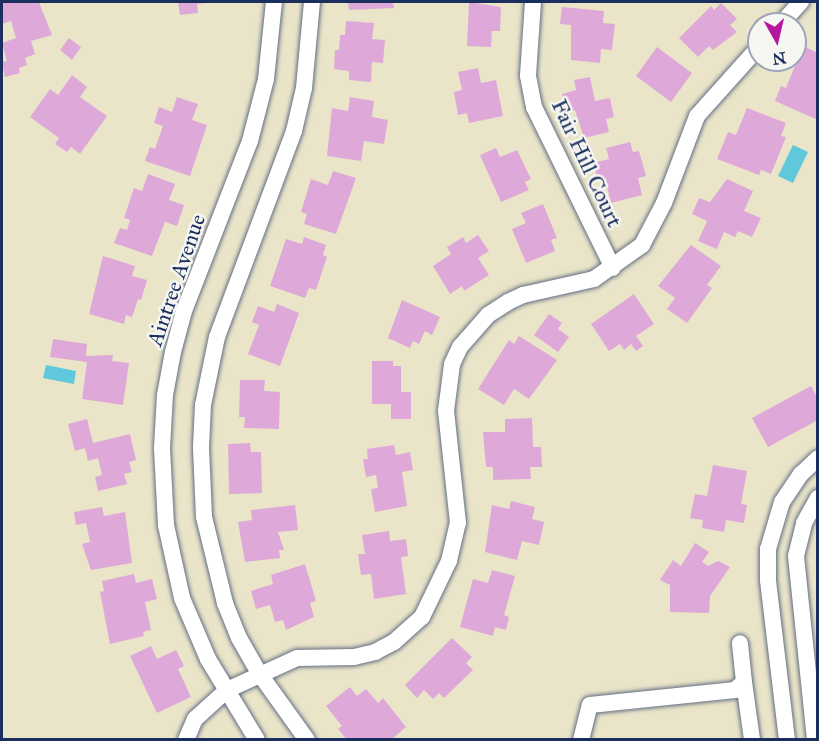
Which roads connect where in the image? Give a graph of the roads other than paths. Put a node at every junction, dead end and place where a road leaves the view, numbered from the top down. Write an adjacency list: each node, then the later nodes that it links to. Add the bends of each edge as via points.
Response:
1 (274, 2): 11 (street, Aintree Avenue, via 266,79 258,111 184,312 164,406 162,472 171,558 195,632)
2 (533, 2): 5 (street, Fair Hill Court, via 528,76 534,107)
3 (312, 9): 9 (street, via 294,130 226,310 203,405 202,491 212,557 239,638)
4 (747, 60): 5 (street, via 701,109 687,135 655,223 642,245)
5 (613, 268): 9 (street, via 586,282 523,295 508,302 488,315 460,347 452,364 446,411 458,523 449,561 422,617 394,642 375,652 354,657 297,658)
6 (816, 462): 17 (street, via 782,502 768,549 768,580)
7 (818, 498): 18 (street, via 799,539 796,565)
8 (740, 643): 10 (street)
9 (259, 673): 11 (street); 14 (street)
10 (744, 682): 15 (street, via 735,690 590,705); 16 (street)
11 (227, 690): 12 (street, via 195,719); 13 (street, Aintree Avenue)
12 (186, 740)
13 (257, 740)
14 (307, 740)
15 (581, 740)
16 (752, 740)
17 (787, 740)
18 (815, 740)

